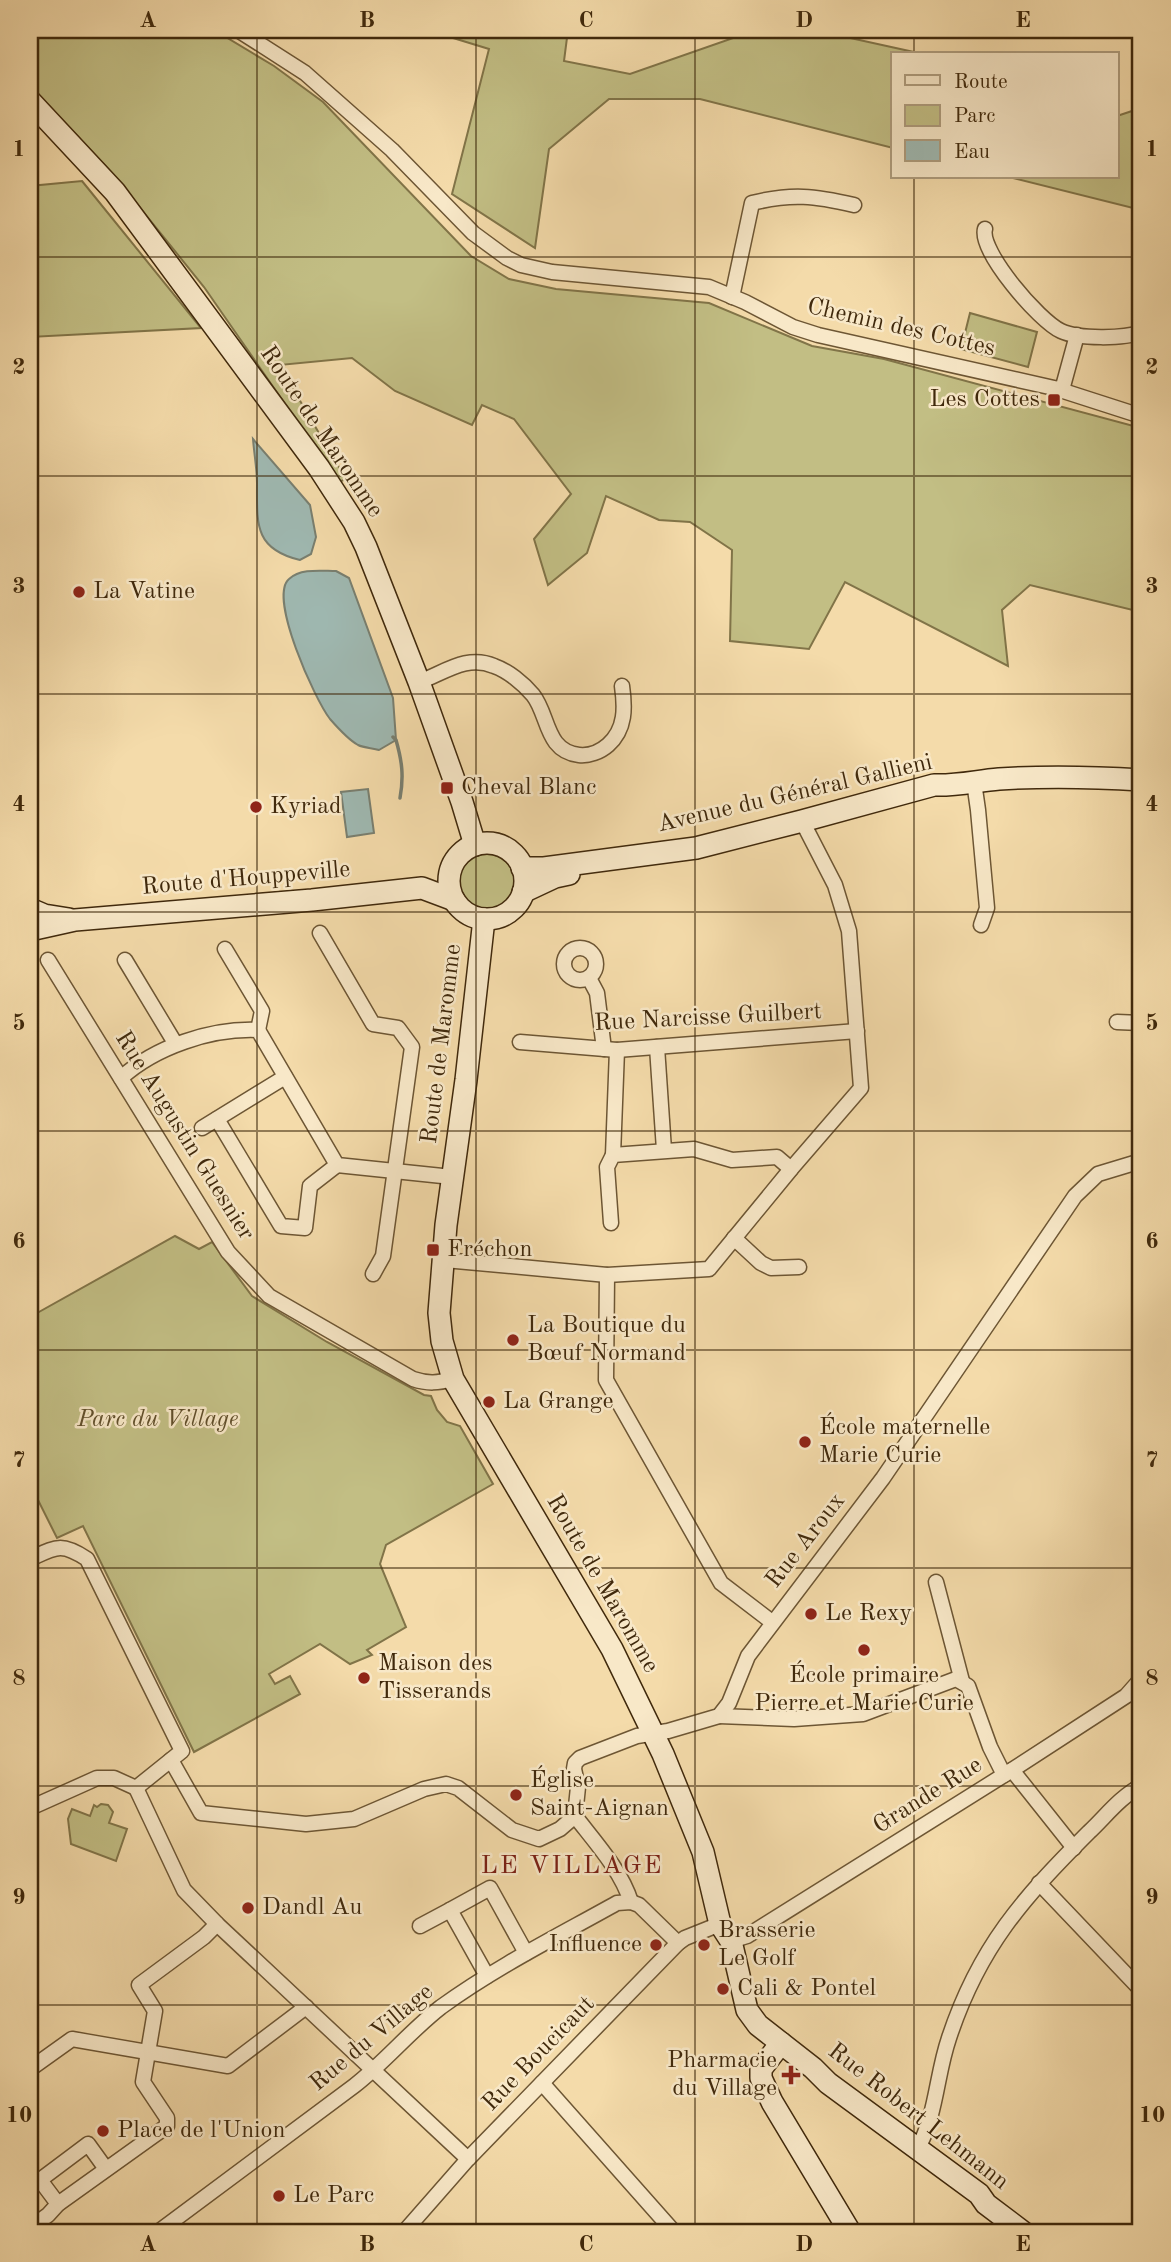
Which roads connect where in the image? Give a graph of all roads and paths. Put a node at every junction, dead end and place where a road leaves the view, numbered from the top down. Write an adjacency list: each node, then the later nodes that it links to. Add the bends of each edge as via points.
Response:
1 (238, 30): 5 (street, Chemin des Cottes, via 305,73 411,168 473,233 507,258 552,272 709,287)
2 (30, 101): 10 (street, Route de Maromme, via 115,192 340,499 366,547)
3 (853, 205): 5 (street, via 813,195 752,203)
4 (985, 229): 7 (street, via 986,246 1036,314 1061,331)
5 (732, 297): 8 (street, Chemin des Cottes, via 818,335)
6 (1141, 332): 7 (street, via 1129,337)
7 (1077, 335): 8 (street)
8 (1062, 390): 9 (street, Chemin des Cottes)
9 (1141, 416)
10 (419, 682): 11 (street, via 468,662 496,666 533,695 559,746 582,755 603,749 621,727 625,708); 16 (street, Route de Maromme)
11 (622, 686)
12 (1141, 780): 13 (street, Avenue du Général Gallieni, via 998,779)
13 (964, 784): 14 (street, Avenue du Général Gallieni, via 936,797); 25 (street, via 978,810 987,908)
14 (805, 828): 15 (street, Avenue du Général Gallieni); 35 (street, via 844,909)
15 (755, 841): 17 (street, Avenue du Général Gallieni); 20 (street, Avenue du Général Gallieni, via 719,856 555,877)
16 (475, 845): 17 (street, via 508,850); 18 (street, via 460,855)
17 (522, 868): 20 (street)
18 (450, 870): 19 (street, Route d'Houppeville); 21 (street)
19 (422, 888): 21 (street, Route d'Houppeville); 24 (street, Route d'Houppeville)
20 (523, 892): 23 (street, via 504,915)
21 (454, 900): 23 (street, via 466,913)
22 (30, 909): 24 (street, Route d'Houppeville)
23 (484, 919): 50 (street, Route de Maromme)
24 (75, 920): 26 (street, Route d'Houppeville)
25 (981, 925)
26 (30, 930)
27 (320, 933): 49 (street, via 373,1024 398,1028 412,1047)
28 (225, 949): 34 (street, via 262,1011)
29 (48, 960): 41 (street, Rue Augustin Guesnier)
30 (125, 960): 37 (street)
31 (589, 978): 39 (street)
32 (1117, 1022): 33 (street)
33 (1141, 1023)
34 (258, 1030): 37 (street); 40 (street)
35 (858, 1031): 38 (street, Rue Narcisse Guilbert); 48 (street, via 861,1088)
36 (520, 1042): 39 (street, Rue Narcisse Guilbert)
37 (175, 1043): 41 (street)
38 (657, 1047): 39 (street, Rue Narcisse Guilbert); 44 (street)
39 (610, 1050): 45 (street)
40 (285, 1077): 42 (street); 47 (street)
41 (121, 1078): 57 (street, Rue Augustin Guesnier, via 228,1252 270,1296 413,1379 440,1383)
42 (217, 1119): 43 (street); 47 (street, via 281,1226 304,1228 310,1186)
43 (202, 1128)
44 (664, 1150): 45 (street); 48 (street, via 694,1149 732,1160 777,1157)
45 (613, 1155): 51 (street, via 607,1167)
46 (1141, 1160): 60 (street, Rue Aroux, via 1098,1174 1075,1196 883,1478)
47 (337, 1165): 49 (street)
48 (791, 1169): 52 (street)
49 (395, 1172): 50 (street); 55 (street, via 383,1256)
50 (452, 1177): 53 (street, Route de Maromme)
51 (611, 1223)
52 (734, 1238): 54 (street, via 771,1268); 56 (street, via 709,1269)
53 (445, 1260): 56 (street); 57 (street, Route de Maromme, via 439,1324)
54 (799, 1267)
55 (373, 1275)
56 (607, 1275): 60 (street, via 606,1380 721,1583)
57 (453, 1378): 64 (street, Route de Maromme, via 606,1638)
58 (30, 1559): 65 (street, via 57,1546 88,1559 182,1751)
59 (936, 1583): 62 (street)
60 (772, 1622): 63 (street, Rue Aroux, via 748,1656)
61 (1141, 1679): 66 (street, Grande Rue, via 1126,1696)
62 (962, 1681): 63 (street, via 946,1681 844,1717); 66 (street, via 968,1686 990,1747)
63 (719, 1716): 64 (street)
64 (653, 1733): 70 (street, via 575,1763); 77 (street, Route de Maromme, via 699,1841)
65 (171, 1760): 68 (street); 70 (street, via 201,1813 306,1824 354,1819 446,1784 458,1788 512,1830 539,1839)
66 (1008, 1772): 71 (street); 77 (street, Grande Rue, via 747,1936)
67 (1141, 1786): 71 (street)
68 (136, 1788): 69 (street, via 114,1778 97,1778); 75 (street, via 184,1890)
69 (30, 1808)
70 (575, 1815): 73 (street, via 612,1865)
71 (1074, 1848): 72 (street)
72 (1039, 1884): 81 (street); 88 (street, via 989,1948 970,1984 948,2042 930,2124)
73 (631, 1902): 78 (street); 79 (street, Rue du Village, via 617,1903)
74 (450, 1910): 76 (street); 79 (street, via 491,1888); 80 (street)
75 (217, 1924): 82 (street); 84 (street, via 139,1985 155,2011)
76 (420, 1926)
77 (725, 1933): 78 (street, Rue Boucicaut); 83 (street, Route de Maromme, via 747,2010)
78 (678, 1942): 87 (street, Rue Boucicaut)
79 (526, 1953): 80 (street, Rue du Village)
80 (487, 1976): 86 (street, Rue du Village, via 421,2023)
81 (1141, 1990)
82 (306, 2007): 84 (street, via 228,2066); 86 (street)
83 (781, 2043): 88 (street, Rue Robert Lehmann); 96 (street, via 764,2064 761,2078)
84 (149, 2052): 85 (street, via 72,2039); 90 (street, via 143,2082 167,2118 167,2126)
85 (30, 2069)
86 (373, 2071): 89 (street); 93 (street, Rue du Village)
87 (542, 2083): 89 (street, Rue Boucicaut); 95 (street)
88 (917, 2150): 97 (street, Rue Robert Lehmann)
89 (468, 2159): 94 (street, Rue Boucicaut)
90 (106, 2169): 91 (street); 91 (street, via 89,2144 40,2180)
91 (58, 2204): 92 (street)
92 (30, 2228)
93 (158, 2232)
94 (404, 2232)
95 (674, 2232)
96 (849, 2232)
97 (1023, 2232)

